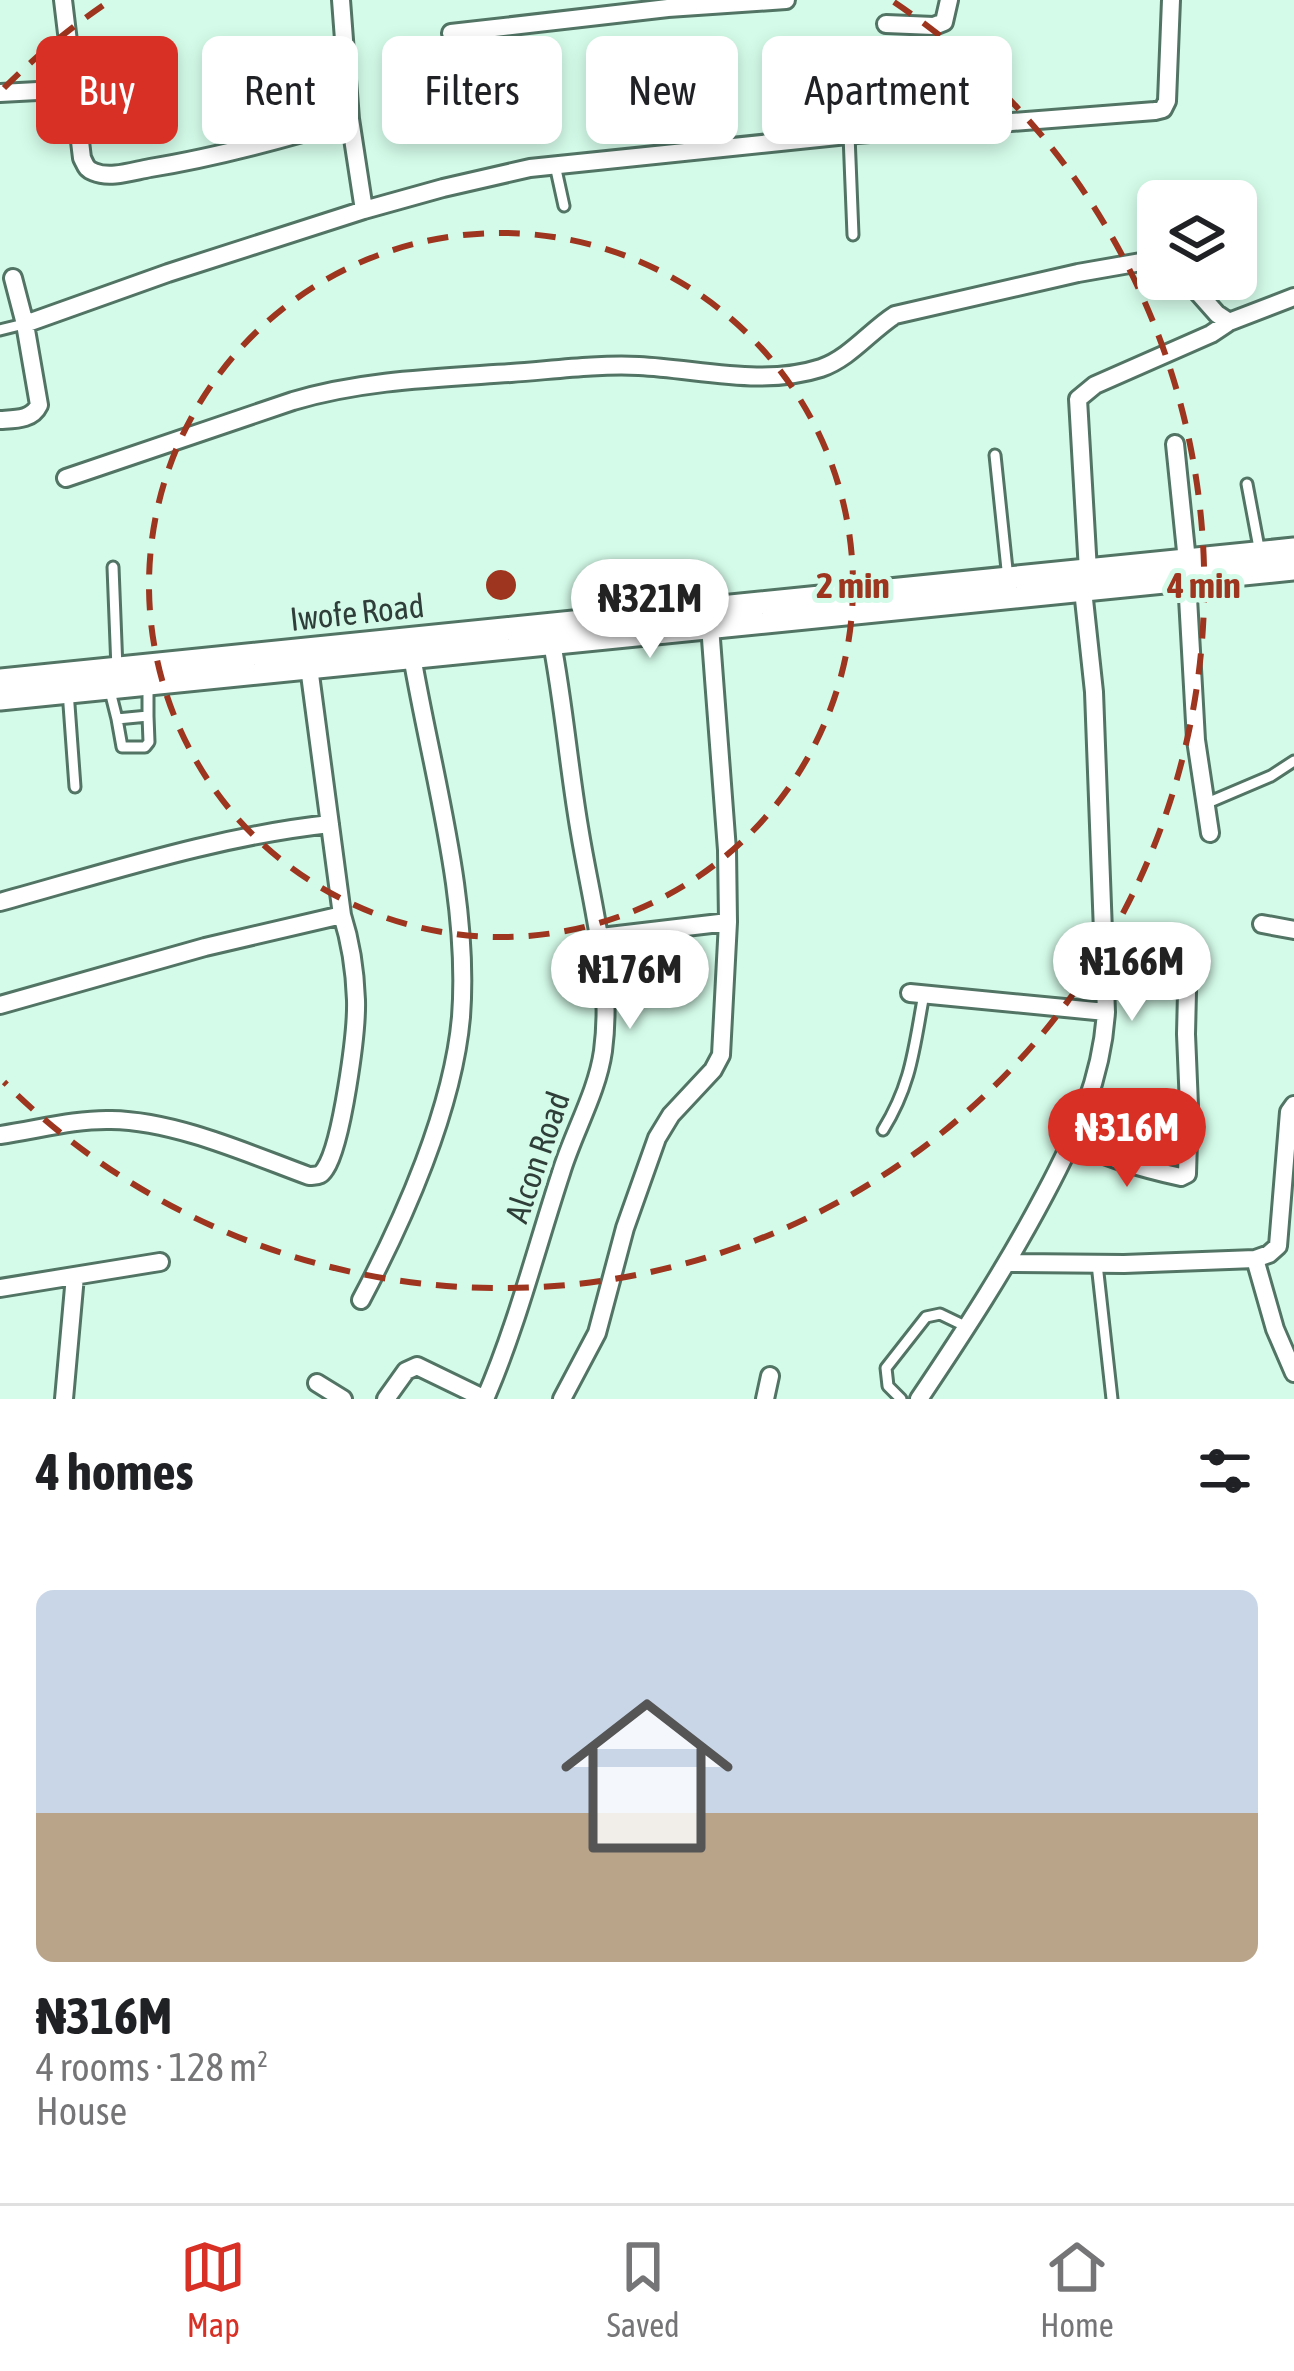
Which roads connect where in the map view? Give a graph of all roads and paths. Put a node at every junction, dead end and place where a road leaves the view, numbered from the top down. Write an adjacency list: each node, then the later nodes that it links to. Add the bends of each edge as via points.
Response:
1 (62, 0): 8 (street)
2 (341, 0): 9 (street)
3 (786, 0): 7 (street)
4 (949, 0): 6 (street, via 944,22 934,26)
5 (1171, 0): 12 (street, via 1163,109)
6 (886, 24)
7 (451, 33)
8 (67, 36)
9 (344, 36)
10 (36, 91): 11 (street)
11 (0, 93)
12 (1012, 122)
13 (81, 144): 14 (street, via 88,170 113,174)
14 (264, 144)
15 (354, 144): 20 (street)
16 (762, 144): 18 (street)
17 (849, 144): 21 (lane)
18 (555, 165): 19 (lane); 20 (street)
19 (564, 206)
20 (364, 210): 27 (street)
21 (854, 235)
22 (1137, 263): 32 (street, via 895,315 853,350 800,373 586,366 365,385 309,396)
23 (13, 278): 27 (street)
24 (1294, 296): 26 (street)
25 (1205, 300): 26 (street)
26 (1229, 322): 40 (street, via 1078,399)
27 (25, 324): 28 (lane); 29 (street, via 39,405 25,418)
28 (0, 330)
29 (0, 420)
30 (1175, 444): 38 (street)
31 (995, 455): 39 (lane)
32 (66, 478)
33 (1247, 484): 35 (lane)
34 (1294, 549): 35 (street, Iwofe Road)
35 (1260, 554): 38 (street, Iwofe Road)
36 (113, 567): 45 (lane)
37 (1294, 569): 38 (street, Iwofe Road)
38 (1187, 571): 40 (street, Iwofe Road); 54 (street)
39 (1008, 579): 40 (street, Iwofe Road); 45 (street, Iwofe Road)
40 (1085, 580): 41 (street, Iwofe Road); 66 (street)
41 (710, 626): 42 (street, Iwofe Road); 59 (street)
42 (552, 643): 43 (street, Iwofe Road); 62 (street, Alcon Road)
43 (412, 656): 44 (street, Iwofe Road); 77 (street, via 455,886 461,1021 426,1153)
44 (309, 668): 47 (street, Iwofe Road); 55 (street)
45 (113, 678): 46 (street, Iwofe Road); 47 (street, Iwofe Road); 48 (street, Iwofe Road); 51 (lane)
46 (0, 680)
47 (148, 683): 50 (lane)
48 (68, 691): 49 (street, Iwofe Road); 53 (lane)
49 (0, 699)
50 (148, 716): 51 (lane); 51 (lane, via 145,747 122,747)
51 (117, 719)
52 (1294, 761): 54 (lane)
53 (75, 787)
54 (1205, 804): 56 (street)
55 (330, 824): 57 (street, via 173,854); 58 (street)
56 (1210, 833)
57 (0, 902)
58 (341, 915): 65 (street); 69 (street, via 356,1005 336,1139 321,1174 125,1121)
59 (728, 922): 62 (street); 86 (street, via 721,1055 657,1138 597,1333)
60 (1262, 924): 61 (street)
61 (1294, 930)
62 (601, 937): 85 (street, Alcon Road, via 598,1074)
63 (1188, 950): 70 (street, via 1187,1174 1136,1166)
64 (917, 994): 66 (street); 68 (lane, via 909,1076)
65 (0, 1006)
66 (1106, 1012): 70 (street, via 1104,1046)
67 (1294, 1105): 71 (street, via 1278,1246)
68 (884, 1130)
69 (0, 1135)
70 (1073, 1141): 73 (street)
71 (1255, 1259): 74 (street); 79 (street)
72 (160, 1262): 75 (street)
73 (1009, 1263): 74 (street); 78 (street)
74 (1097, 1264): 90 (lane)
75 (75, 1276): 76 (street); 82 (street)
76 (0, 1288)
77 (361, 1300)
78 (967, 1327): 88 (lane, via 940,1314 926,1318 886,1368 888,1386); 89 (street)
79 (1294, 1373)
80 (770, 1376): 87 (street)
81 (317, 1383): 83 (street)
82 (64, 1399)
83 (343, 1399)
84 (386, 1399): 85 (street, via 417,1366)
85 (485, 1399)
86 (562, 1399)
87 (765, 1399)
88 (901, 1399)
89 (919, 1399)
90 (1112, 1399)

